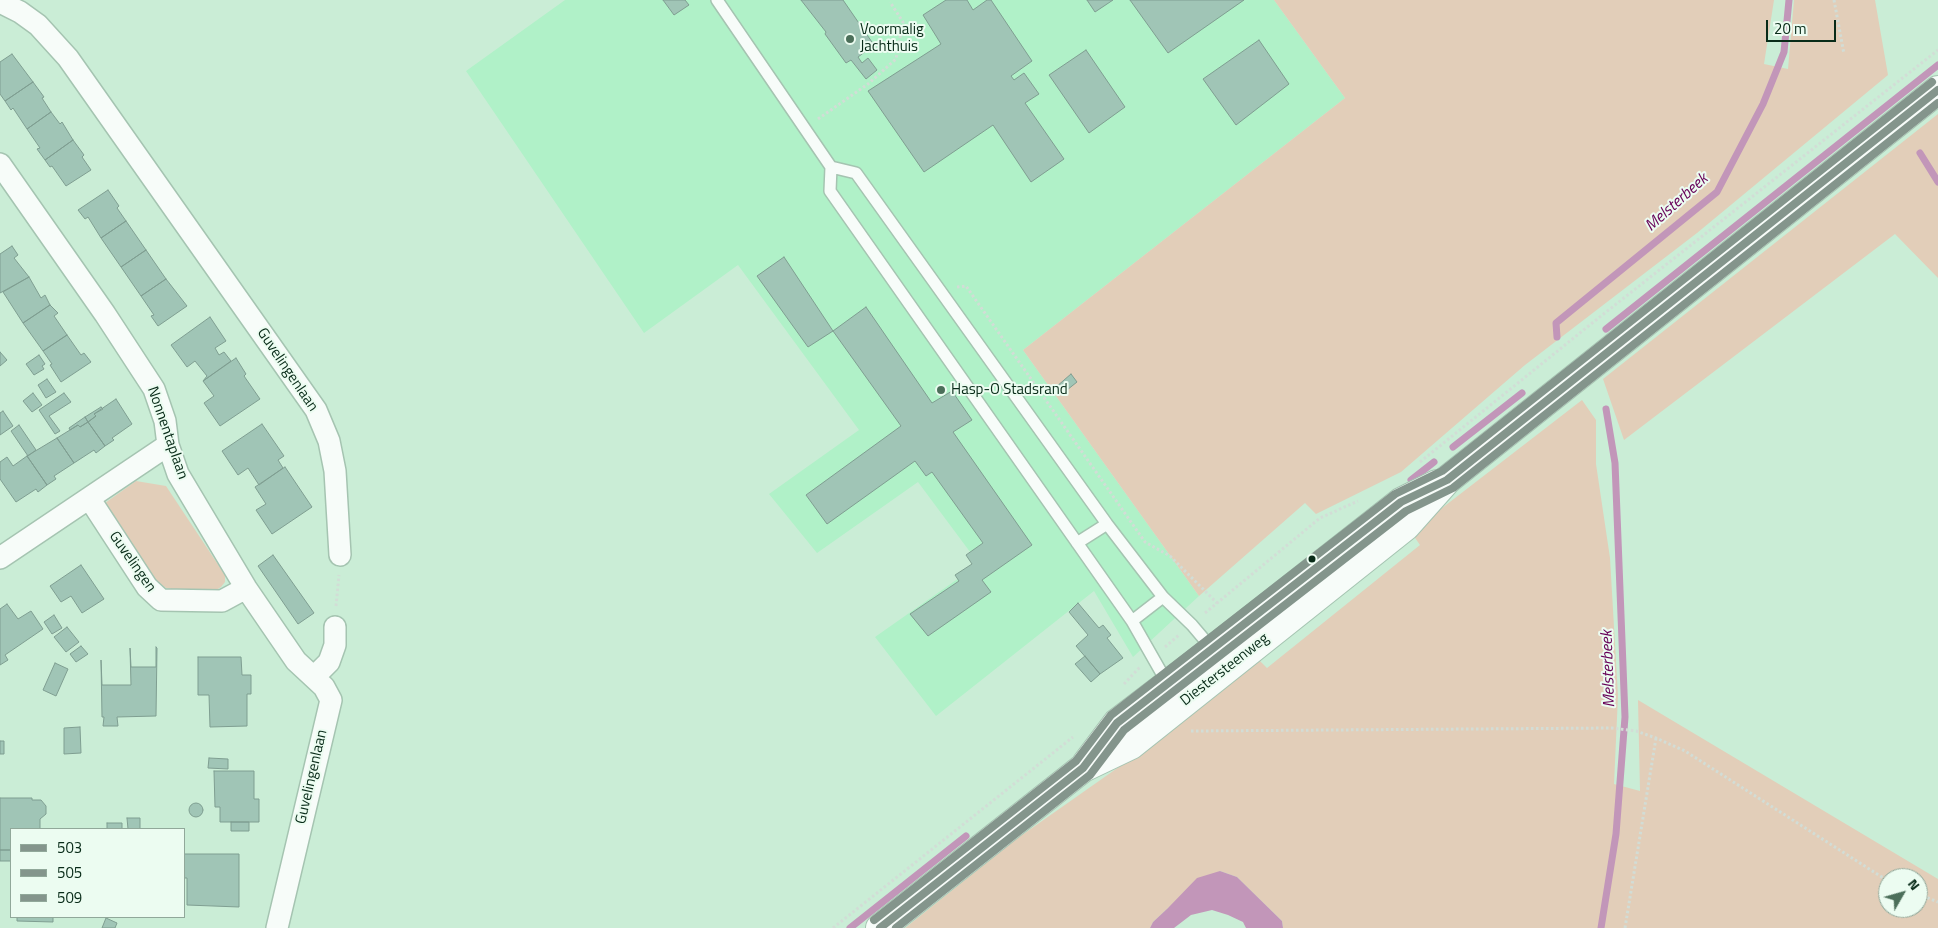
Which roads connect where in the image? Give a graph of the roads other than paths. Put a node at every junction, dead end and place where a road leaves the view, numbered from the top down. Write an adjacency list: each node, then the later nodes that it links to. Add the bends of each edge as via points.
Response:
1 (717, 0): 5 (lane)
2 (0, 2): 10 (street, Guvelingenlaan, via 38,25 68,58 316,410 329,441 335,470)
3 (1938, 90): 16 (main road, Diestersteenweg, via 1447,480 1406,526)
4 (0, 164): 6 (street, Nonnentaplaan, via 154,389 165,421)
5 (831, 167): 8 (lane, via 856,173); 9 (lane, via 830,191)
6 (168, 445): 7 (street); 12 (street, Nonnentaplaan, via 178,474)
7 (89, 498): 11 (street); 12 (street, Guvelingen, via 147,587 160,600 222,601)
8 (1107, 524): 9 (lane); 13 (lane)
9 (1078, 544): 14 (lane)
10 (340, 554)
11 (0, 558)
12 (246, 588): 17 (street, Nonnentaplaan, via 296,662)
13 (1163, 598): 14 (lane); 16 (lane, via 1192,624)
14 (1132, 621): 18 (lane)
15 (335, 628): 17 (street, via 335,645 329,662)
16 (1220, 659): 18 (main road, Diestersteenweg)
17 (314, 677): 20 (street, Guvelingenlaan, via 331,700)
18 (1175, 693): 19 (main road, Diestersteenweg, via 1117,723); 19 (main road, Diestersteenweg, via 1154,726 1131,745)
19 (1084, 768): 21 (main road, Diestersteenweg)
20 (277, 928)
21 (880, 928)

